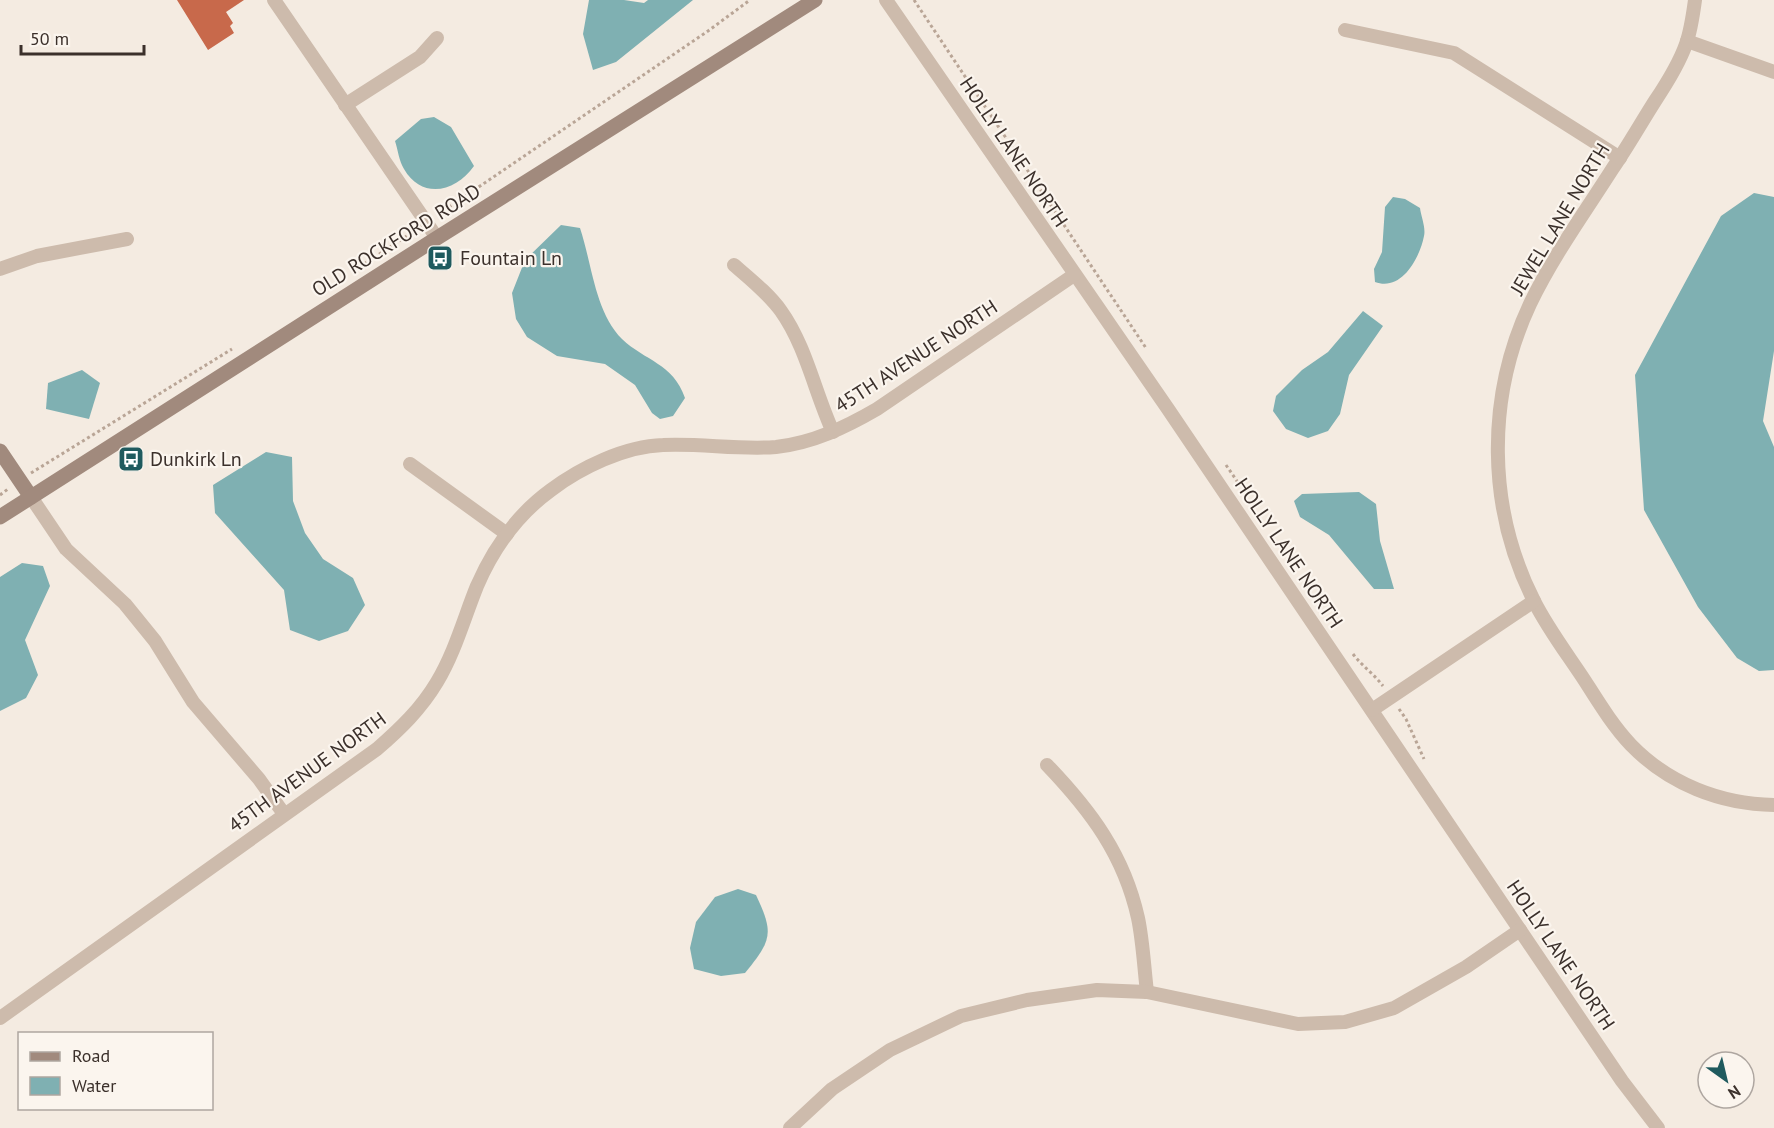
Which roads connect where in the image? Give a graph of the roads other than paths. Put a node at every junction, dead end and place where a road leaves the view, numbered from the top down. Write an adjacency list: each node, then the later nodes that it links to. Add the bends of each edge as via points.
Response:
1 (274, 0): 9 (street)
2 (815, 0): 11 (street, OLD ROCKFORD ROAD)
3 (886, 0): 15 (street, HOLLY LANE NORTH)
4 (1695, 0): 7 (street, JEWEL LANE NORTH)
5 (1345, 30): 10 (street, via 1454,53)
6 (437, 38): 9 (street, via 420,57)
7 (1687, 41): 8 (street); 10 (street, JEWEL LANE NORTH)
8 (1774, 72)
9 (345, 105): 11 (street)
10 (1620, 158): 22 (street, JEWEL LANE NORTH, via 1530,304 1503,384 1497,471 1506,524)
11 (437, 238): 19 (street, OLD ROCKFORD ROAD)
12 (127, 239): 14 (street, via 37,255)
13 (734, 265): 16 (street, via 781,312 798,342)
14 (0, 269)
15 (1074, 275): 16 (street, 45TH AVENUE NORTH, via 878,410); 23 (street, HOLLY LANE NORTH)
16 (832, 432): 21 (street, 45TH AVENUE NORTH, via 776,447 660,445 621,453 550,490)
17 (0, 451): 19 (street)
18 (410, 464): 21 (street)
19 (31, 497): 20 (street, OLD ROCKFORD ROAD); 26 (street, via 66,549 125,604 155,641 193,702)
20 (0, 517)
21 (507, 534): 26 (street, 45TH AVENUE NORTH, via 478,584 452,653 421,706 377,749)
22 (1534, 601): 23 (street); 25 (street, JEWEL LANE NORTH, via 1609,718 1631,745 1686,785 1718,798)
23 (1372, 710): 27 (street, HOLLY LANE NORTH)
24 (1047, 765): 28 (street, via 1102,829 1125,875 1138,919)
25 (1774, 805)
26 (284, 814): 29 (street, 45TH AVENUE NORTH)
27 (1520, 930): 28 (street, via 1436,986 1394,1008 1345,1022 1298,1024); 31 (street, HOLLY LANE NORTH)
28 (1147, 992): 30 (street, via 1097,990 1027,999 961,1016 890,1050 832,1089)
29 (3, 1010)
30 (790, 1128)
31 (1658, 1128)

